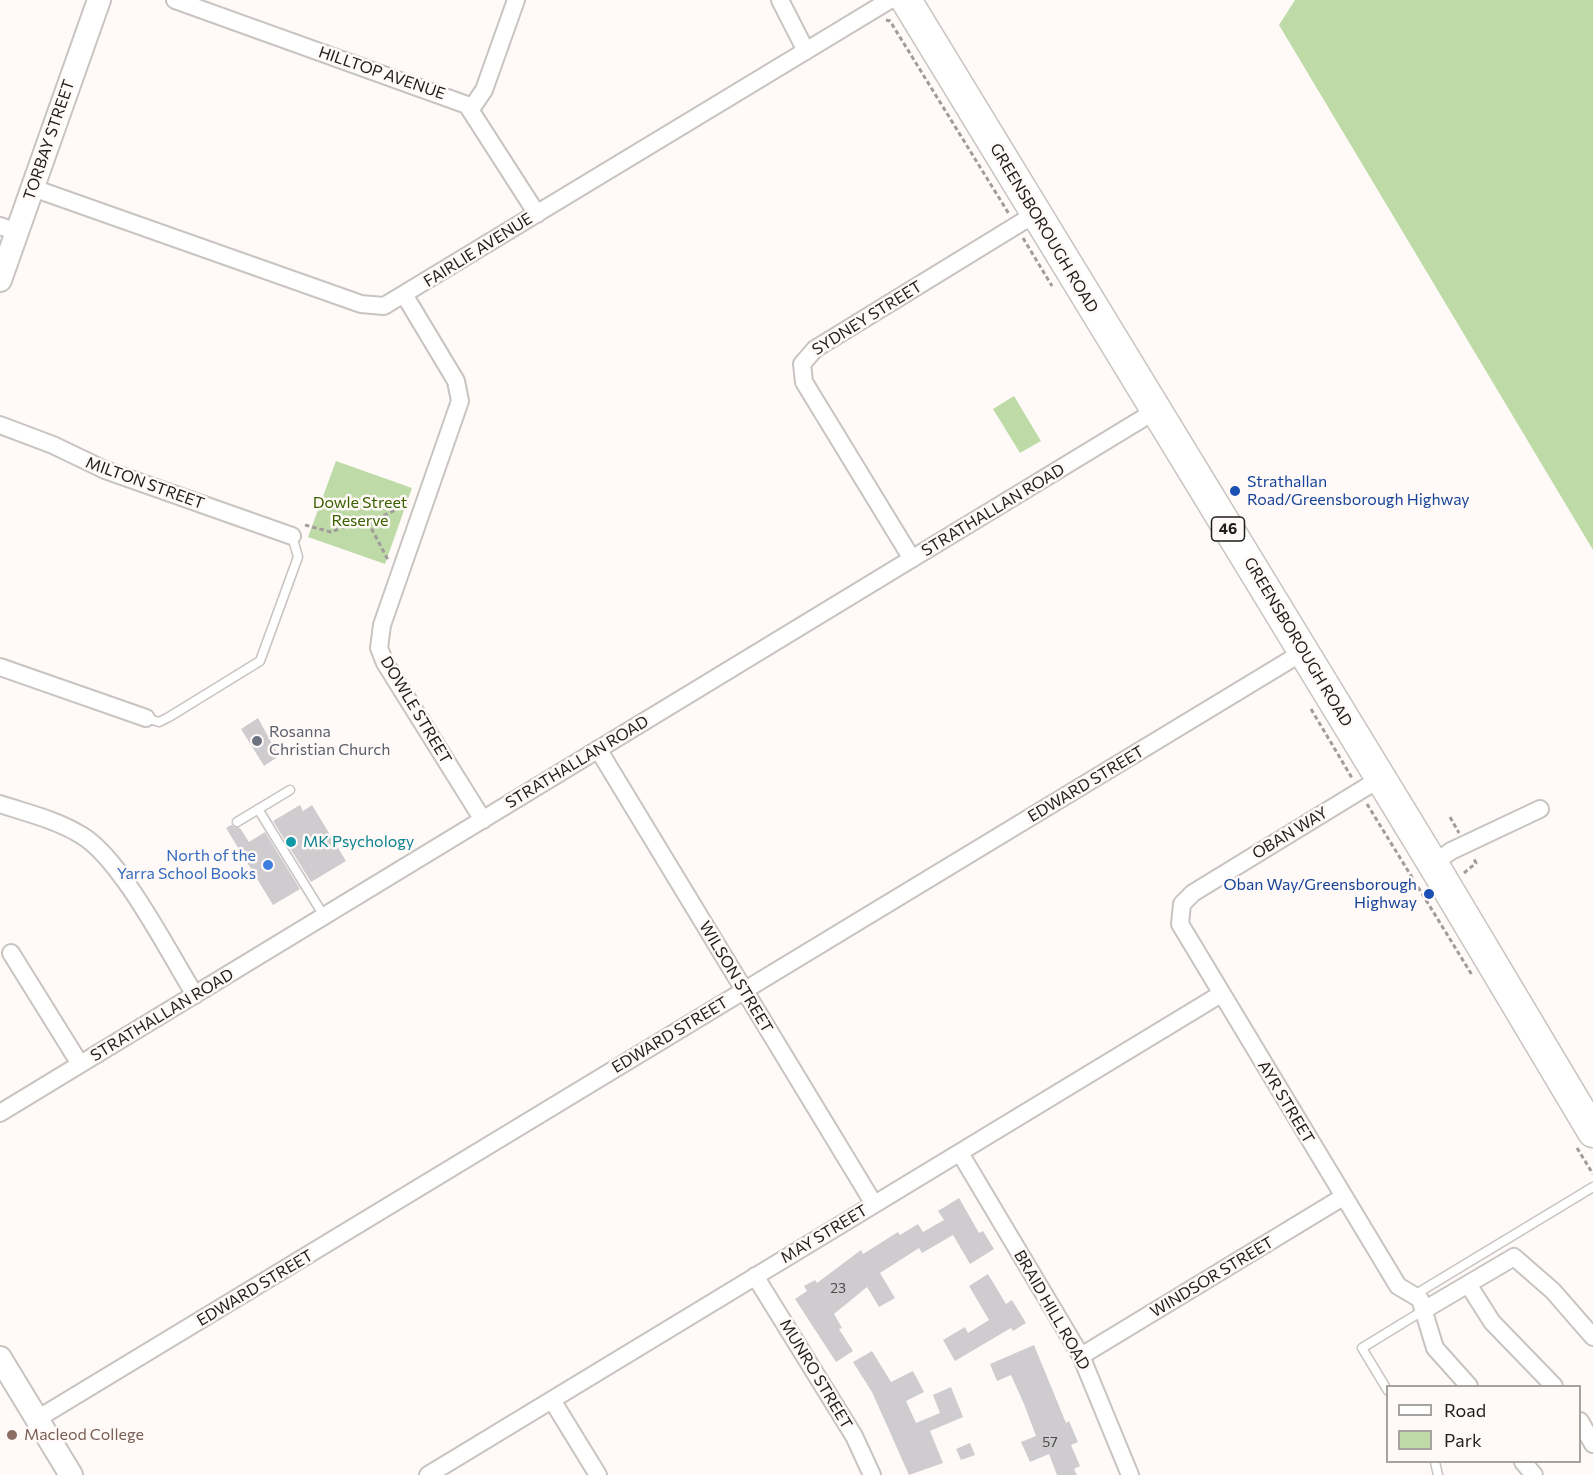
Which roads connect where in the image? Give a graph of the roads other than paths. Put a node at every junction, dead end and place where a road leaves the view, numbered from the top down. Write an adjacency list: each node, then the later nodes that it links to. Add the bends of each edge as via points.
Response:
1 (99, 0): 8 (street, TORBAY STREET)
2 (175, 0): 7 (street, HILLTOP AVENUE, via 454,98)
3 (516, 0): 7 (street, via 484,90)
4 (780, 0): 6 (street)
5 (891, 2): 6 (street, FAIRLIE AVENUE); 10 (highway, GREENSBOROUGH ROAD / 46)
6 (806, 51): 9 (street, FAIRLIE AVENUE)
7 (471, 109): 9 (street, HILLTOP AVENUE)
8 (33, 188): 11 (street, TORBAY STREET); 13 (street, FAIRLIE AVENUE, via 361,304 384,306)
9 (537, 214): 13 (street, FAIRLIE AVENUE)
10 (1026, 220): 14 (highway, GREENSBOROUGH ROAD / 46); 17 (street, SYDNEY STREET, via 815,349 802,364 804,381)
11 (8, 229): 12 (street, TORBAY STREET)
12 (0, 280)
13 (405, 296): 27 (street, DOWLE STREET, via 456,381 460,401 382,625 379,648)
14 (1155, 411): 17 (street, STRATHALLAN ROAD); 18 (highway, GREENSBOROUGH ROAD / 46)
15 (0, 425): 16 (street, MILTON STREET, via 105,470)
16 (292, 536): 20 (lane, via 298,557 260,661 169,717 159,722)
17 (912, 559): 21 (street, STRATHALLAN ROAD)
18 (1303, 652): 22 (highway, GREENSBOROUGH ROAD / 46); 33 (street, EDWARD STREET)
19 (0, 667): 20 (street)
20 (146, 718)
21 (598, 749): 27 (street, STRATHALLAN ROAD); 33 (street, WILSON STREET)
22 (1370, 784): 29 (highway, GREENSBOROUGH ROAD / 46); 30 (street, OBAN WAY, via 1193,892 1182,904)
23 (290, 790): 25 (lane)
24 (0, 804): 35 (street, via 80,834 100,849 120,873)
25 (258, 809): 28 (lane); 31 (lane)
26 (1540, 809): 29 (street, via 1451,851)
27 (483, 820): 31 (street, STRATHALLAN ROAD)
28 (237, 822)
29 (1433, 864): 38 (highway, GREENSBOROUGH ROAD / 46)
30 (1179, 915): 34 (street, AYR STREET, via 1184,932)
31 (324, 916): 35 (street, STRATHALLAN ROAD)
32 (11, 953): 36 (street)
33 (744, 990): 42 (street, WILSON STREET); 54 (street, EDWARD STREET)
34 (1221, 994): 39 (street, MAY STREET); 41 (street, AYR STREET)
35 (195, 995): 36 (street, STRATHALLAN ROAD)
36 (80, 1065): 37 (street, STRATHALLAN ROAD)
37 (0, 1113)
38 (1584, 1138)
39 (960, 1153): 42 (street, MAY STREET); 48 (street, BRAID HILL ROAD)
40 (1593, 1187): 45 (lane)
41 (1343, 1197): 45 (street, AYR STREET, via 1398,1286); 48 (street, WINDSOR STREET)
42 (874, 1204): 43 (street, MAY STREET)
43 (755, 1276): 53 (street, MAY STREET); 61 (street, MUNRO STREET, via 854,1436)
44 (1468, 1284): 46 (street); 47 (street, via 1512,1258 1521,1261); 51 (street, via 1492,1322)
45 (1416, 1294): 46 (street)
46 (1424, 1310): 50 (street, via 1435,1348); 52 (lane, via 1362,1348)
47 (1593, 1336)
48 (1081, 1356): 62 (street, BRAID HILL ROAD)
49 (0, 1358): 54 (street)
50 (1468, 1385)
51 (1553, 1385)
52 (1386, 1388)
53 (552, 1400): 59 (street, MAY STREET); 60 (street)
54 (37, 1419): 58 (street)
55 (1581, 1423): 56 (street)
56 (1593, 1444)
57 (1525, 1463): 63 (street)
58 (71, 1475)
59 (428, 1475)
60 (598, 1475)
61 (872, 1475)
62 (1130, 1475)
63 (1534, 1475)

